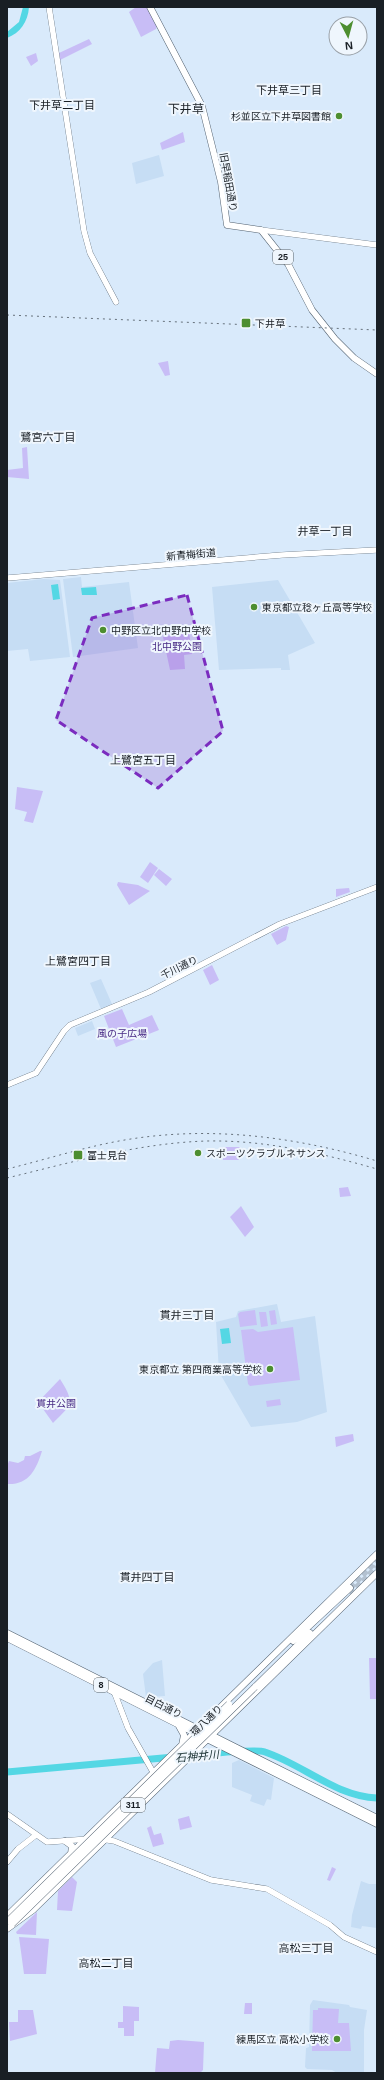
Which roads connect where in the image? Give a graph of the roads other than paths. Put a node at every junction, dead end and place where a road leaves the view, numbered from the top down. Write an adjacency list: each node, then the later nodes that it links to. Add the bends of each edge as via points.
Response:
1 (49, 7): 5 (street, via 85,233 90,253)
2 (150, 7): 3 (main road, 旧早稲田通り, via 202,106 221,182 227,225)
3 (261, 230): 4 (street); 6 (main road, 25, via 288,264 312,310 335,339 354,358)
4 (377, 245)
5 (116, 302)
6 (377, 374)
7 (377, 550): 8 (street, 新青梅街道, via 282,555)
8 (7, 578)
9 (377, 887): 10 (street, 千川通り, via 280,924 149,992 70,1025 36,1073)
10 (7, 1085)
11 (377, 1554): 16 (main road)
12 (377, 1573): 16 (main road)
13 (350, 1591): 16 (main road, 環八通り / 311)
14 (7, 1633): 21 (main road, 目白通り / 8)
15 (7, 1638): 22 (main road, 目白通り / 8)
16 (297, 1642): 17 (main road); 18 (main road, 環八通り / 311); 19 (main road); 20 (main road, 環八通り / 311); 20 (main road, via 287,1658)
17 (284, 1648): 18 (main road); 19 (main road)
18 (276, 1658): 41 (main road, 環八通り / 311, bridge)
19 (268, 1660): 25 (main road)
20 (273, 1672): 23 (main road); 41 (main road, 環八通り / 311, bridge, via 254,1687)
21 (111, 1685): 22 (street); 25 (main road, 目白通り / 8)
22 (114, 1692): 24 (main road, 目白通り / 8); 30 (street, via 128,1728)
23 (224, 1723): 26 (main road); 28 (main road, via 221,1733)
24 (177, 1724): 25 (main road, 目白通り / 8); 27 (main road, via 183,1733)
25 (196, 1731): 26 (main road, 目白通り / 8); 27 (main road, 311)
26 (210, 1738): 28 (main road, 目白通り / 8); 31 (main road)
27 (182, 1745): 29 (main road, 311)
28 (226, 1745): 33 (main road, 目白通り / 8, via 236,1747); 34 (main road, 目白通り / 8, via 242,1757)
29 (162, 1764): 30 (main road, 311); 31 (main road, via 159,1772 162,1776)
30 (153, 1772): 36 (main road, 311)
31 (173, 1774): 37 (main road)
32 (7, 1814): 35 (street)
33 (377, 1818)
34 (377, 1824)
35 (36, 1835): 38 (street, via 47,1842); 40 (street, via 18,1849)
36 (85, 1839): 37 (street); 38 (street); 39 (main road, 311)
37 (106, 1839): 41 (main road, via 33,1910); 42 (street, via 211,1880 267,1889 344,1937)
38 (64, 1841): 39 (main road, via 72,1846)
39 (71, 1854): 41 (main road, 311)
40 (7, 1862)
41 (8, 1922)
42 (377, 1952)

